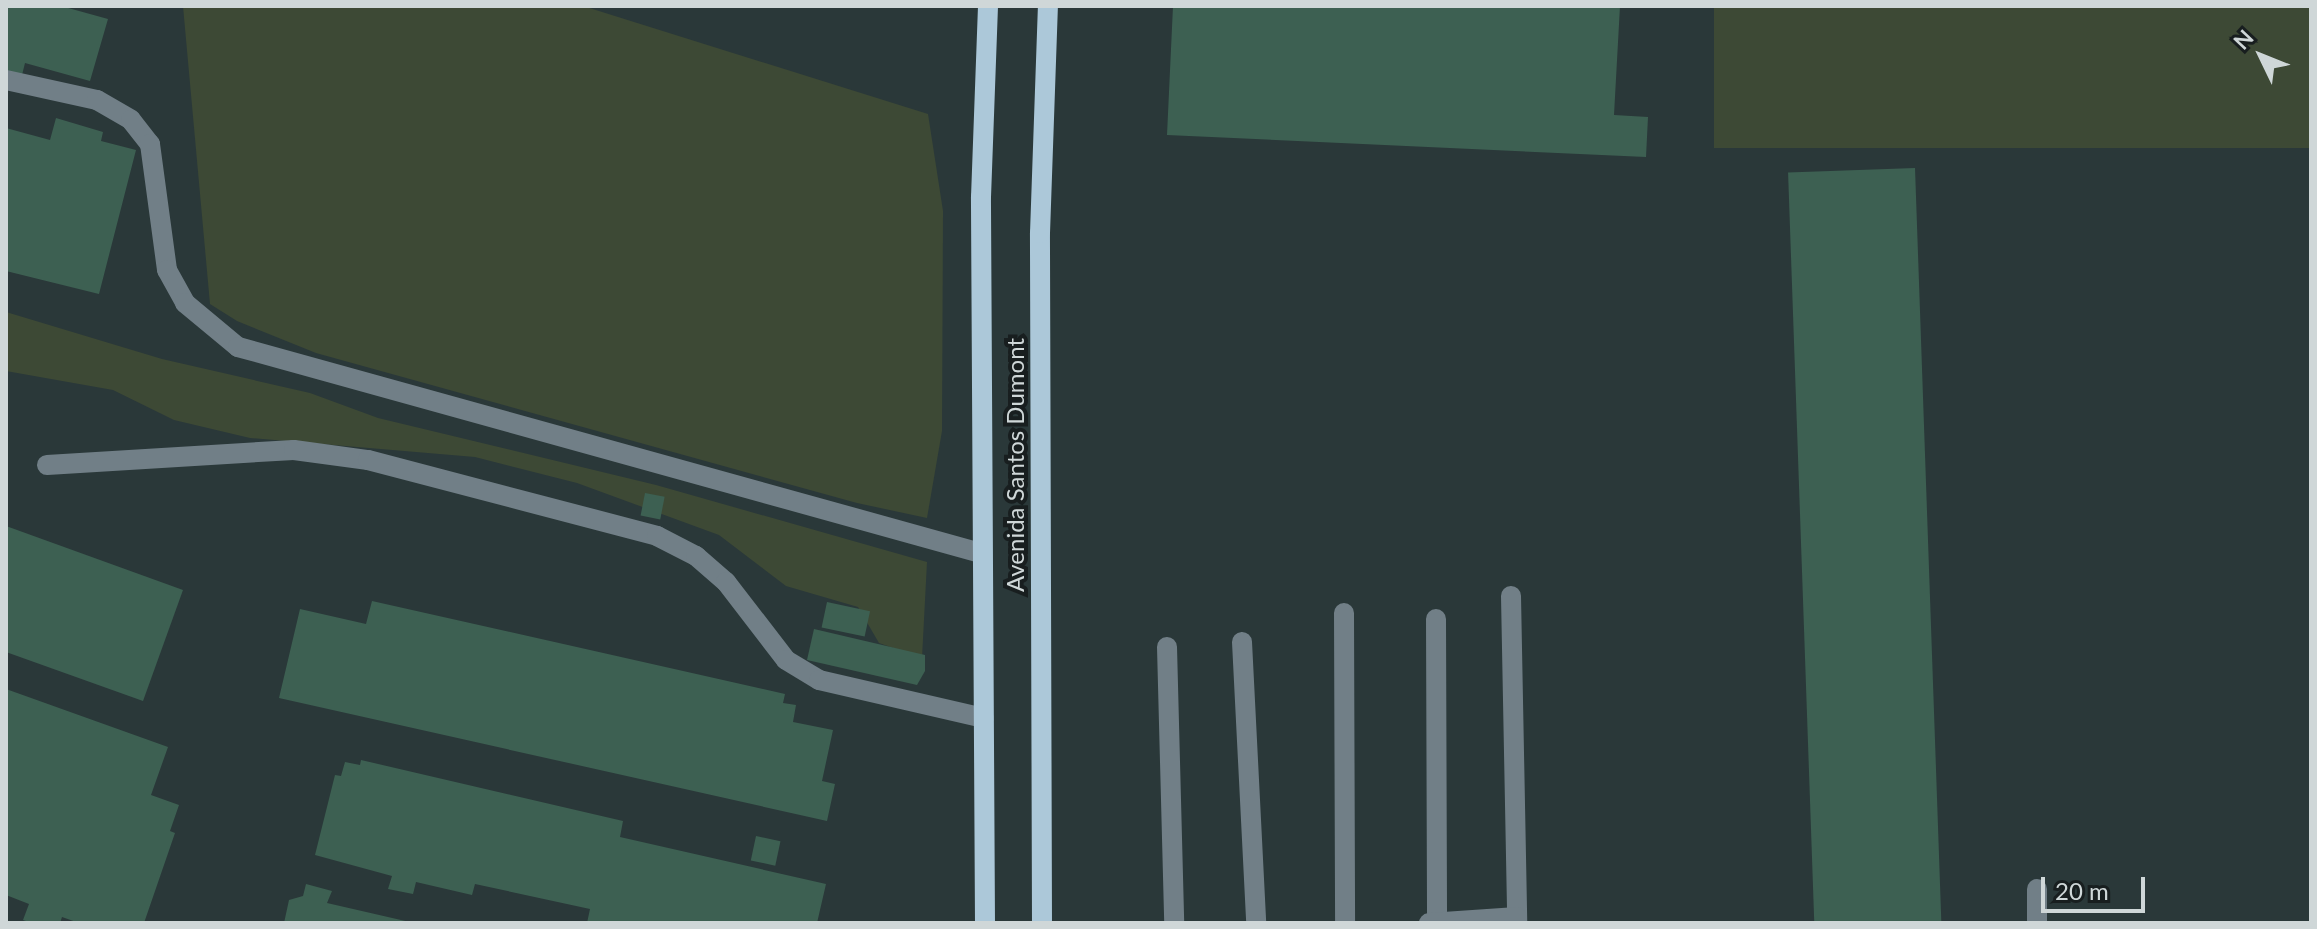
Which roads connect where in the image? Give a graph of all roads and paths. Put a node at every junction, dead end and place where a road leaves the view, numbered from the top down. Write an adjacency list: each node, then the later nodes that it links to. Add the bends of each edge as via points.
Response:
1 (988, 6): 5 (main road, Avenida Santos Dumont, via 981,197)
2 (1048, 6): 16 (main road, Avenida Santos Dumont, via 1040,233)
3 (6, 80): 5 (lane, via 97,100 131,120 150,144 167,270 185,303 238,347)
4 (47, 465): 11 (lane, via 294,450 368,460 657,536 706,565 786,660 819,680)
5 (981, 553): 11 (main road, Avenida Santos Dumont)
6 (1511, 596): 13 (lane)
7 (1344, 613): 19 (lane)
8 (1436, 619): 14 (lane)
9 (1242, 642): 18 (lane)
10 (1167, 647): 17 (lane)
11 (984, 718): 15 (main road, Avenida Santos Dumont)
12 (2037, 889): 21 (lane)
13 (1517, 920): 14 (lane)
14 (1437, 922): 20 (lane)
15 (985, 923)
16 (1042, 923)
17 (1174, 923)
18 (1256, 923)
19 (1345, 923)
20 (1429, 923)
21 (2037, 923)

